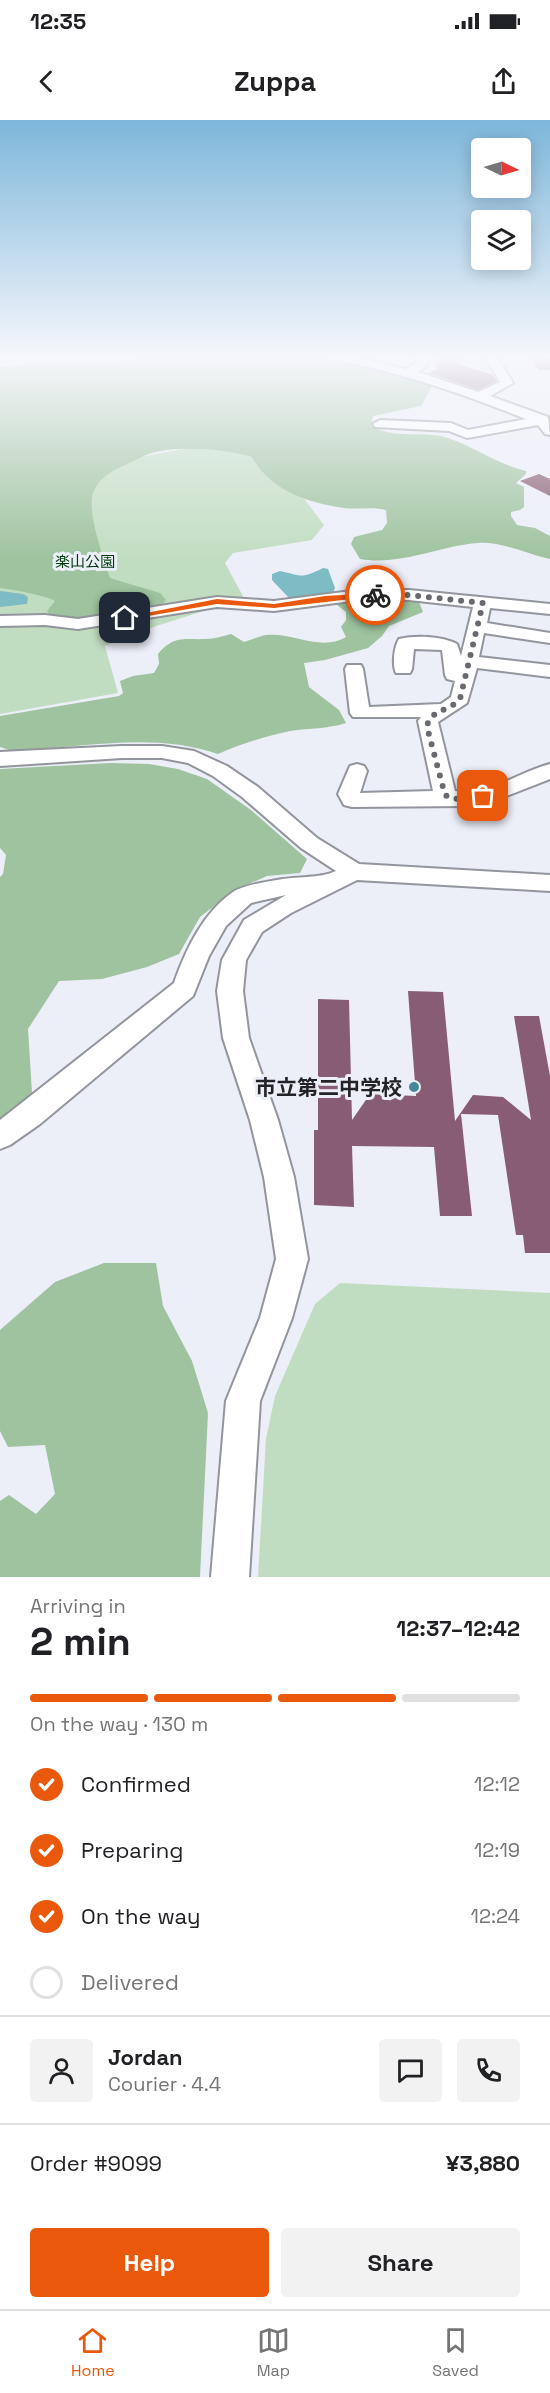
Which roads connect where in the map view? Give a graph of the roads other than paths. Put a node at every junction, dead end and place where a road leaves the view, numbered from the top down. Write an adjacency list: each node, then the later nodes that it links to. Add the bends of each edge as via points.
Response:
1 (524, 423): 2 (street, via 467,434 451,427)
2 (380, 424)
3 (483, 603): 4 (street); 5 (street, via 409,595 359,595 274,606 217,602 78,624); 6 (street)
4 (550, 609)
5 (0, 621)
6 (477, 627): 7 (street); 10 (street)
7 (550, 638)
8 (354, 669): 12 (street, via 360,713)
9 (404, 669): 10 (street, via 405,643 444,645 451,648 454,675)
10 (468, 670): 11 (street); 12 (street, via 460,699 451,708)
11 (550, 671)
12 (440, 711): 16 (street, via 430,718 427,727)
13 (0, 759): 17 (street, via 122,752 162,752 194,758 250,792)
14 (357, 771): 16 (street, via 349,794 352,800)
15 (550, 771): 16 (street, via 483,796)
16 (447, 798)
17 (346, 877): 18 (street); 19 (street, via 243,897 218,920 197,954 184,989); 20 (street, via 283,907 254,926 234,960 230,991 236,1038 279,1177 292,1259 276,1318 243,1401)
18 (550, 883)
19 (0, 1136)
20 (230, 1577)

